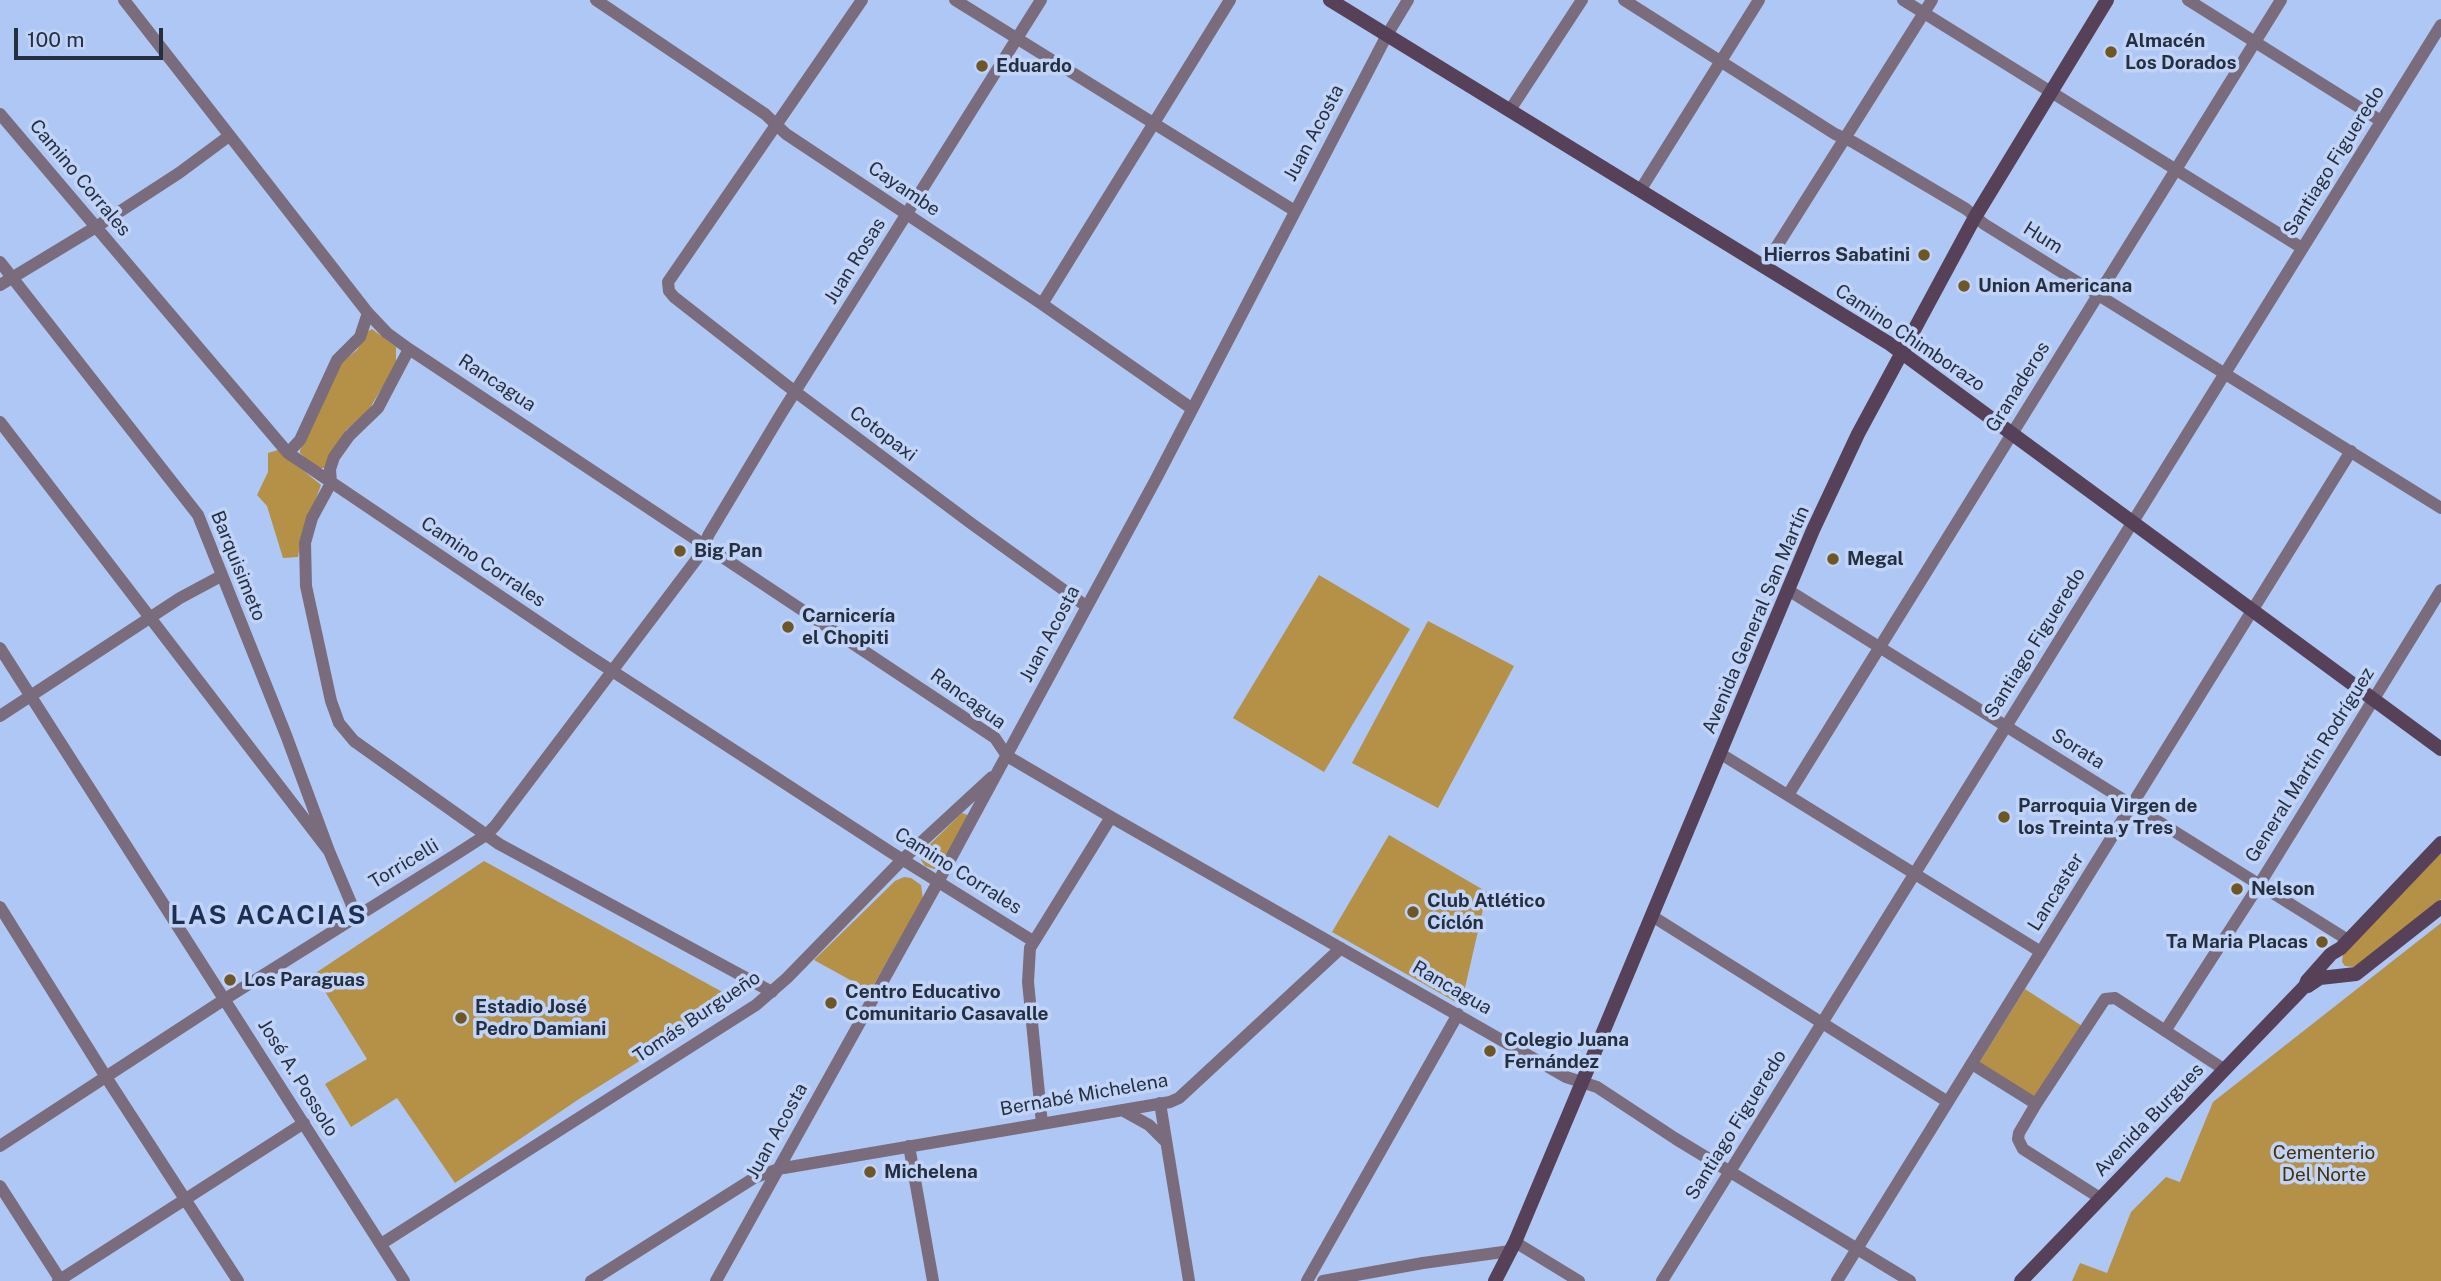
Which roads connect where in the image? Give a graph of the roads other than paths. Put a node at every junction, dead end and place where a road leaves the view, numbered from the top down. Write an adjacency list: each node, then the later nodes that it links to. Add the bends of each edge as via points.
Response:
1 (124, 0): 29 (street, Rancagua)
2 (596, 0): 28 (street, Cayambe)
3 (862, 0): 28 (street)
4 (955, 0): 20 (street)
5 (1041, 0): 20 (street, Juan Rosas)
6 (1230, 0): 27 (street)
7 (1330, 0): 19 (street, Camino Chimborazo)
8 (1408, 0): 19 (street, Juan Acosta)
9 (1582, 0): 24 (street)
10 (1624, 0): 22 (street, Hum)
11 (1759, 0): 22 (street)
12 (1903, 0): 17 (street)
13 (1932, 0): 17 (street)
14 (2107, 0): 23 (street, Avenida General San Martín)
15 (2188, 0): 21 (street)
16 (2281, 0): 21 (street, Granaderos)
17 (1924, 13): 23 (street); 30 (street)
18 (2441, 25): 26 (street, Santiago Figueredo)
19 (1387, 35): 24 (street, Camino Chimborazo); 33 (street, Juan Acosta)
20 (1016, 39): 27 (street); 34 (street, Juan Rosas)
21 (2255, 42): 26 (street); 31 (street, Granaderos)
22 (1722, 61): 30 (street, Hum); 32 (street)
23 (2051, 92): 31 (street); 35 (street, Avenida General San Martín)
24 (1510, 110): 32 (street, Camino Chimborazo)
25 (0, 114): 36 (street, Camino Corrales)
26 (2381, 121): 37 (street, Santiago Figueredo)
27 (1153, 123): 33 (street); 43 (street)
28 (776, 124): 34 (street, Cayambe); 48 (street, Cotopaxi, via 668,282 674,297)
29 (229, 136): 36 (street); 44 (street, Rancagua)
30 (1845, 138): 35 (street, Hum); 39 (street)
31 (2176, 170): 37 (street); 42 (street, Granaderos)
32 (1641, 190): 39 (street, Camino Chimborazo)
33 (1295, 211): 49 (street, Juan Acosta)
34 (908, 214): 43 (street, Cayambe); 48 (street, Juan Rosas)
35 (1976, 217): 42 (street, Hum); 46 (street, Avenida General San Martín)
36 (96, 227): 40 (street); 53 (street, Camino Corrales)
37 (2302, 248): 47 (street, Santiago Figueredo)
38 (0, 262): 40 (street, Barquisimeto)
39 (1765, 265): 46 (street, Camino Chimborazo)
40 (12, 278): 41 (street); 58 (street, Barquisimeto, via 192,506)
41 (0, 285)
42 (2097, 295): 47 (street, Hum); 51 (street, Granaderos)
43 (1042, 304): 49 (street, Cayambe)
44 (368, 313): 45 (street, Rancagua); 53 (street, via 360,337 337,360 300,440)
45 (409, 349): 54 (street, via 377,408 334,457); 57 (street, Rancagua)
46 (1901, 352): 51 (street, Camino Chimborazo); 59 (street, Avenida General San Martín)
47 (2224, 374): 52 (street, Hum); 56 (street, Santiago Figueredo)
48 (796, 392): 57 (street, Juan Rosas); 61 (street, Cotopaxi)
49 (1191, 408): 61 (street, Juan Acosta)
50 (0, 422): 63 (street)
51 (2012, 433): 56 (street, Camino Chimborazo); 64 (street, Granaderos)
52 (2351, 451): 55 (street, Hum); 62 (street, Lancaster)
53 (288, 453): 54 (street, Camino Corrales)
54 (331, 483): 66 (street, Camino Corrales); 80 (street, via 308,530 304,558 306,586 339,723 354,741)
55 (2441, 508)
56 (2133, 522): 62 (street, Camino Chimborazo); 70 (street, Santiago Figueredo)
57 (704, 543): 66 (street, Torricelli, via 699,556); 73 (street, Rancagua, via 995,738)
58 (221, 576): 63 (street); 75 (street, Barquisimeto)
59 (1788, 590): 64 (street, Sorata); 72 (street, Avenida General San Martín)
60 (2441, 590): 68 (street, General Martín Rodríguez)
61 (1086, 606): 73 (street, Juan Acosta)
62 (2253, 611): 68 (street, Camino Chimborazo); 78 (street, Lancaster)
63 (150, 618): 67 (street); 76 (street)
64 (1880, 647): 70 (street, Sorata); 77 (street, Granaderos)
65 (0, 648): 67 (street, José A. Possolo)
66 (612, 670): 80 (street, Torricelli); 83 (street, Camino Corrales)
67 (31, 696): 69 (street); 98 (street, José A. Possolo)
68 (2374, 700): 71 (street, Camino Chimborazo); 86 (street, General Martín Rodríguez)
69 (0, 716)
70 (2006, 726): 78 (street, Sorata); 84 (street, Santiago Figueredo)
71 (2441, 749)
72 (1721, 754): 77 (street); 89 (street, Avenida General San Martín)
73 (1007, 756): 74 (street, Juan Acosta); 79 (street, Rancagua)
74 (997, 773): 83 (street, Tomás Burgueño); 85 (street, Juan Acosta)
75 (303, 778): 76 (street, via 293,790); 82 (street, Barquisimeto)
76 (281, 791): 82 (street)
77 (1788, 795): 84 (street)
78 (2132, 805): 86 (street, Sorata); 94 (street, Lancaster)
79 (1111, 817): 91 (street); 93 (street, Rancagua)
80 (486, 835): 90 (street, Torricelli); 97 (street)
81 (2441, 843): 92 (street, Avenida Burgues)
82 (328, 851): 90 (street)
83 (902, 860): 85 (street, Camino Corrales); 97 (street, Tomás Burgueño)
84 (1914, 874): 94 (street); 100 (street, Santiago Figueredo)
85 (938, 882): 91 (street, Camino Corrales); 115 (street, Juan Acosta)
86 (2259, 885): 92 (street, Sorata); 101 (street, General Martín Rodríguez)
87 (0, 907): 104 (street)
88 (2441, 907): 95 (street, Avenida Burgues, via 2356,974)
89 (1652, 916): 100 (street); 105 (street, Avenida General San Martín)
90 (355, 917): 98 (street, Torricelli)
91 (1033, 941): 111 (street, via 1028,982)
92 (2345, 944): 95 (street, via 2337,966); 96 (street, Avenida Burgues)
93 (1341, 948): 99 (street, Rancagua); 107 (street, Bernabé Michelena, via 1185,1094)
94 (2041, 952): 102 (street, Lancaster)
95 (2347, 975): 96 (street, Avenida Burgues, via 2320,978)
96 (2305, 986): 103 (street, Avenida Burgues)
97 (772, 992): 120 (street, Tomás Burgueño)
98 (225, 999): 104 (street, Torricelli); 110 (street, José A. Possolo)
99 (1458, 1014): 105 (street, Rancagua, via 1566,1077); 130 (street)
100 (1822, 1023): 106 (street); 116 (street, Santiago Figueredo)
101 (2165, 1031): 103 (street); 108 (street, via 2115,998 2108,998)
102 (1972, 1063): 106 (street, Lancaster); 108 (street)
103 (2225, 1070): 118 (street, Avenida Burgues)
104 (106, 1077): 113 (street, Torricelli); 119 (street)
105 (1583, 1082): 116 (street, Rancagua); 121 (street, Avenida General San Martín)
106 (1948, 1102): 122 (street, Lancaster)
107 (1160, 1103): 109 (street, Bernabé Michelena); 112 (street)
108 (2036, 1104): 118 (street, via 2019,1133 2023,1149)
109 (1122, 1110): 111 (street, Bernabé Michelena); 112 (street, via 1149,1125)
110 (304, 1123): 119 (street); 120 (street, José A. Possolo)
111 (1042, 1124): 114 (street, Bernabé Michelena)
112 (1166, 1142): 129 (street)
113 (0, 1146)
114 (909, 1146): 115 (street, Bernabé Michelena); 128 (street)
115 (778, 1169): 126 (street, Bernabé Michelena, via 754,1178); 127 (street, Juan Acosta)
116 (1730, 1172): 122 (street, Rancagua); 134 (street, Santiago Figueredo)
117 (0, 1186): 123 (street)
118 (2101, 1198): 137 (street, Avenida Burgues)
119 (185, 1199): 123 (street); 124 (street)
120 (380, 1244): 125 (street, José A. Possolo)
121 (1512, 1246): 131 (street); 132 (street, Avenida General San Martín); 133 (street)
122 (1857, 1249): 135 (street, Lancaster); 136 (street, Rancagua)
123 (59, 1281)
124 (238, 1281)
125 (404, 1281)
126 (591, 1281)
127 (716, 1281)
128 (933, 1281)
129 (1189, 1281)
130 (1307, 1281)
131 (1323, 1281)
132 (1495, 1281)
133 (1578, 1281)
134 (1662, 1281)
135 (1836, 1281)
136 (1910, 1281)
137 (2021, 1281)

